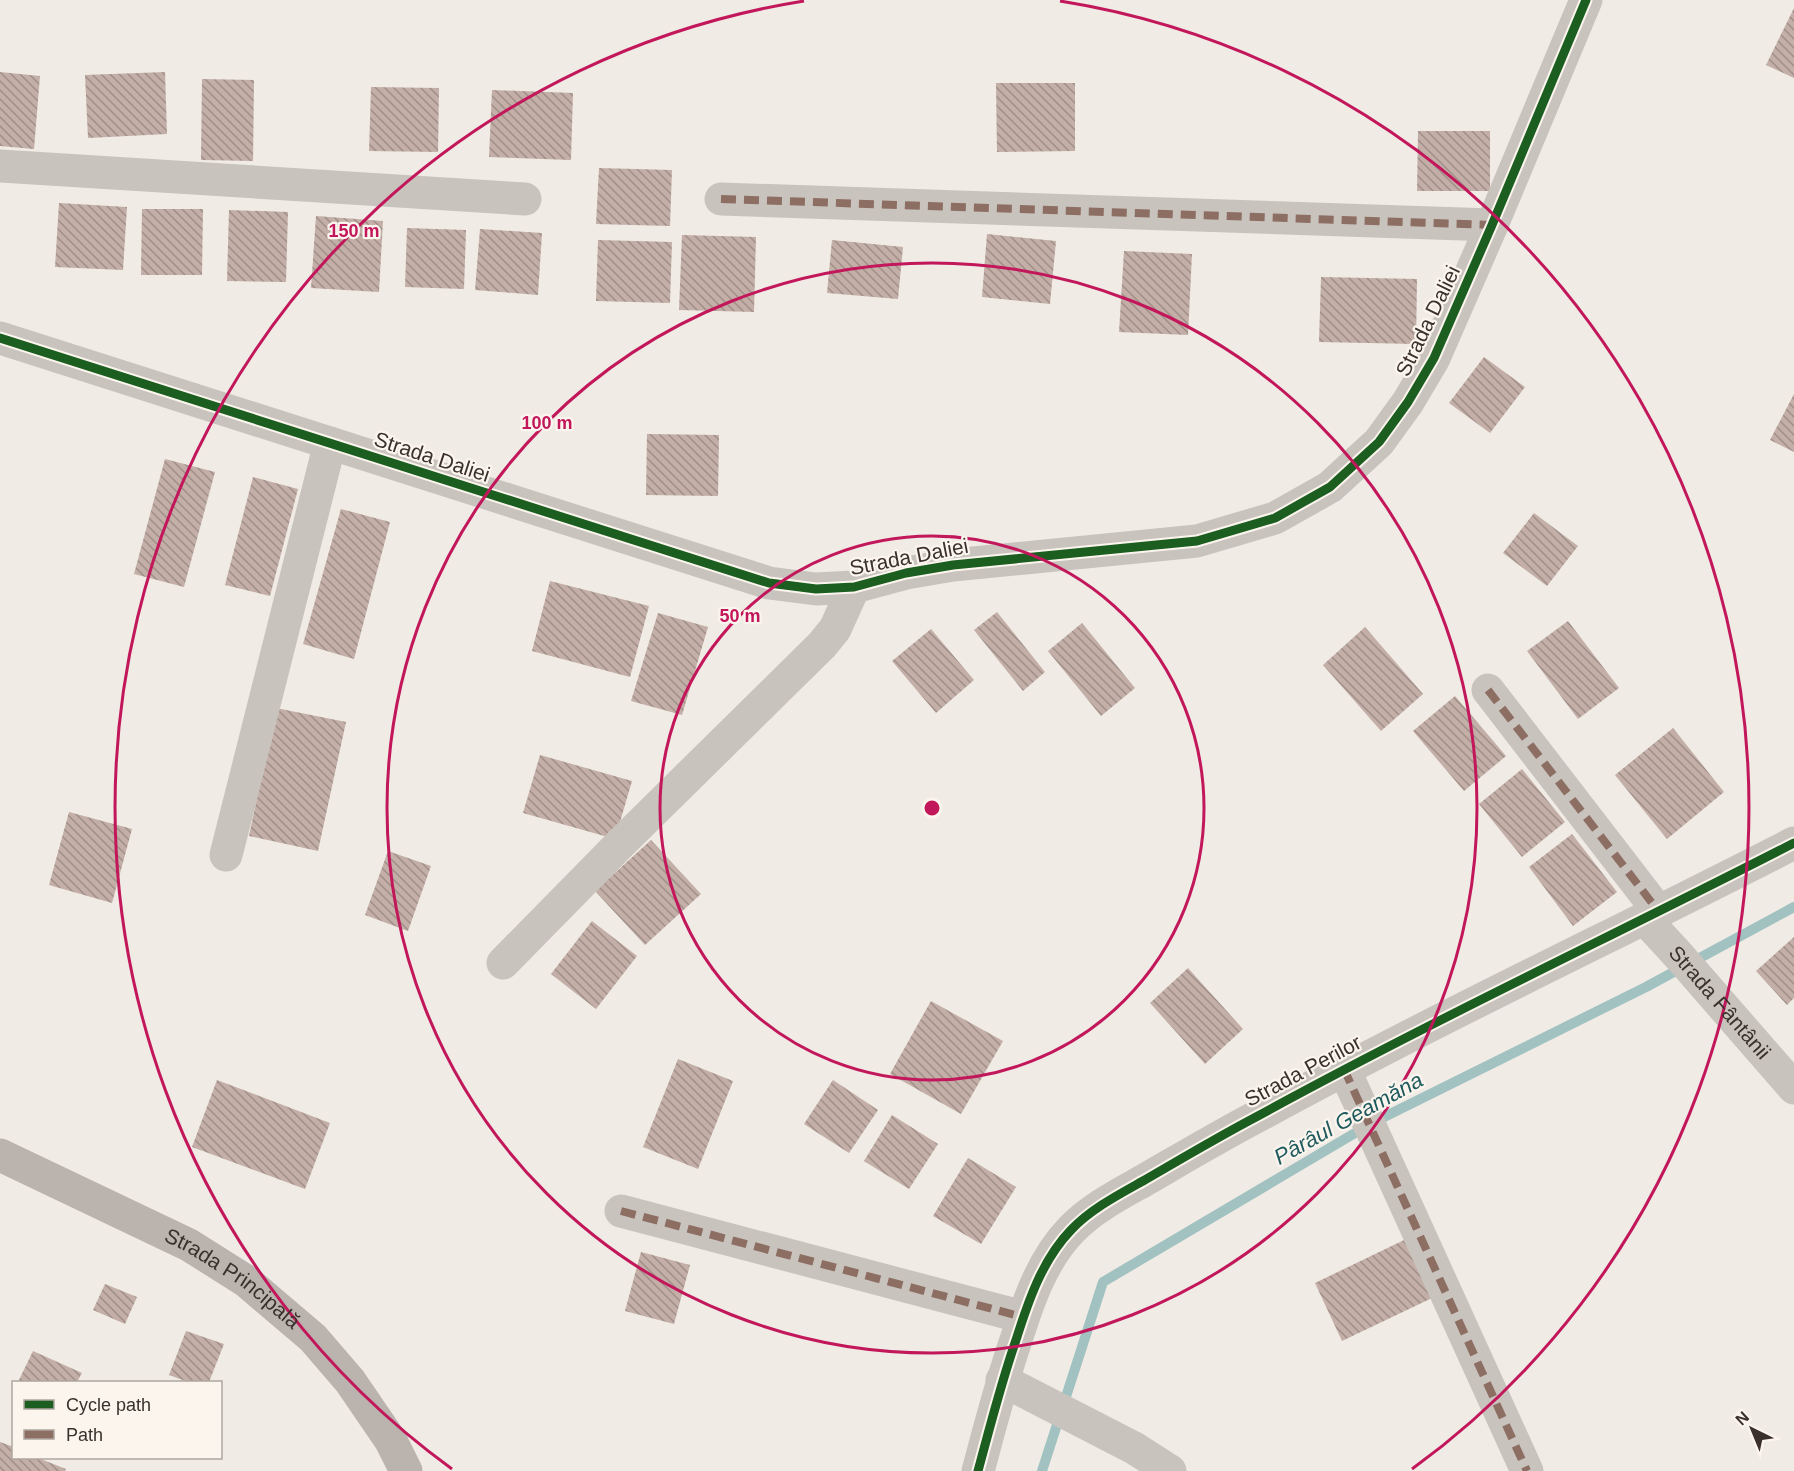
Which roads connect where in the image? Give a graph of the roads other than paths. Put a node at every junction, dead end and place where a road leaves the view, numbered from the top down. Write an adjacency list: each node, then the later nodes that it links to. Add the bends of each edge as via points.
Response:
1 (1586, 0): 5 (street, Strada Daliei)
2 (0, 166): 3 (street)
3 (525, 199)
4 (721, 199): 5 (street)
5 (1492, 225): 8 (street, Strada Daliei, via 1434,358 1408,402 1378,442 1330,487 1275,518 1197,541 952,564)
6 (0, 338): 7 (street, Strada Daliei)
7 (330, 443): 8 (street, Strada Daliei, via 769,583 816,589); 11 (street)
8 (854, 587): 13 (street, via 835,629 822,645)
9 (1488, 690): 12 (street, Strada Fântânii)
10 (1794, 843): 12 (street, Strada Perilor)
11 (226, 855)
12 (1652, 916): 14 (street, Strada Perilor); 15 (street, Strada Fântânii, via 1680,957)
13 (503, 963)
14 (1344, 1069): 18 (street, Strada Perilor, via 1098,1207 1071,1229 1052,1254); 23 (street)
15 (1794, 1088)
16 (0, 1155): 20 (main road, Strada Principală, via 189,1245 246,1281 313,1338 350,1381 391,1441)
17 (621, 1211): 18 (street)
18 (1023, 1317): 19 (street, Strada Perilor)
19 (1002, 1380): 21 (street, Strada Perilor); 22 (street, via 1134,1448)
20 (406, 1471)
21 (978, 1471)
22 (1170, 1471)
23 (1527, 1471)

